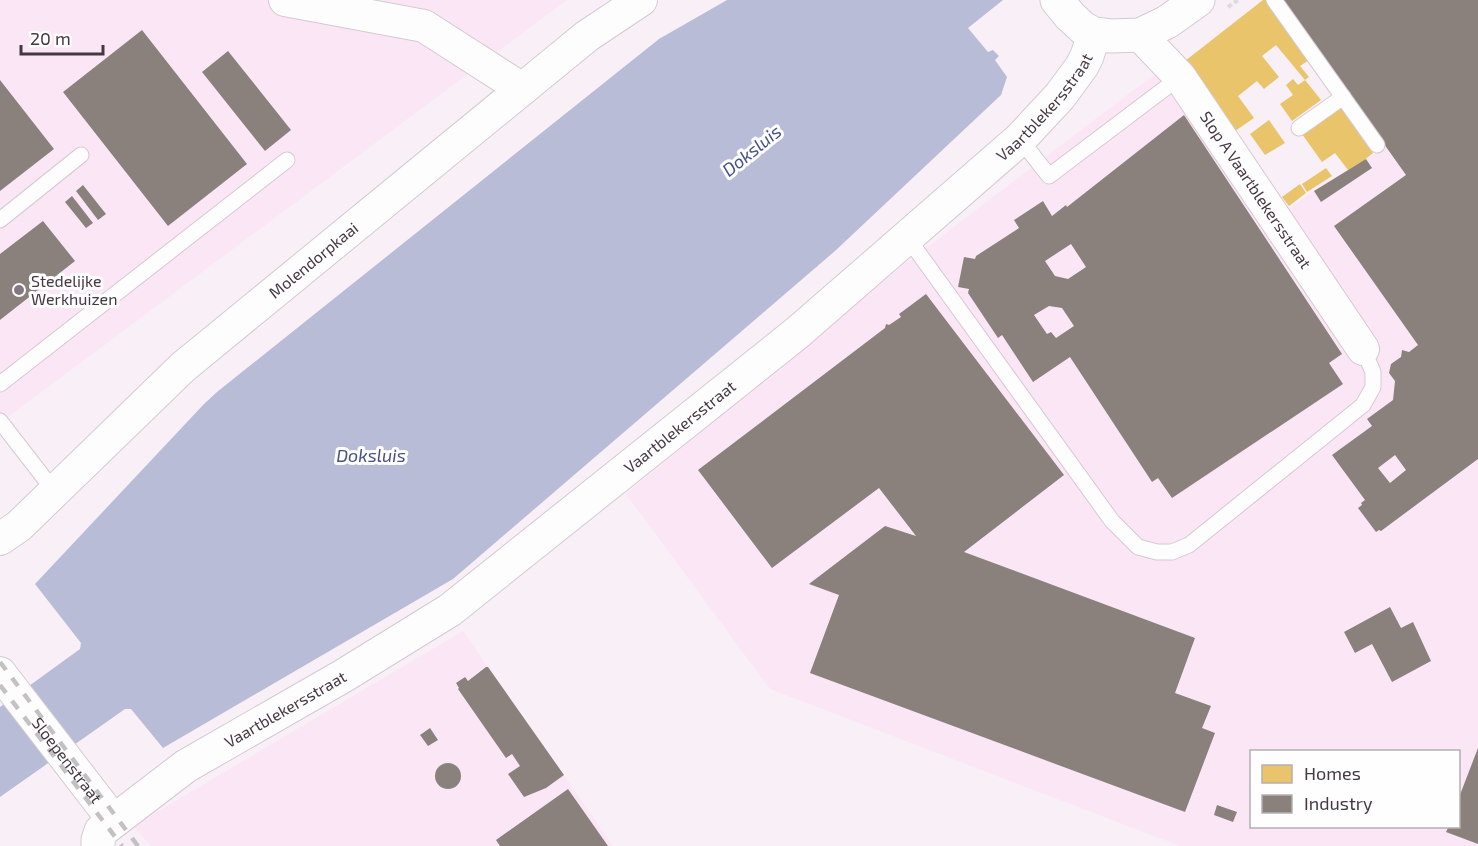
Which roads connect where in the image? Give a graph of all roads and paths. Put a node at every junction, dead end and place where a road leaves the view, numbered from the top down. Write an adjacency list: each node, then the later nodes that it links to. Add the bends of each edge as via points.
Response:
1 (285, 0): 9 (street, via 424,26)
2 (641, 0): 9 (street, Molendorpkaai, via 587,36)
3 (1057, 0): 6 (street, via 1083,28)
4 (1198, 0): 7 (street, Vaartblekersstraat, via 1167,22)
5 (1274, 0): 10 (lane)
6 (1094, 34): 7 (street, Vaartblekersstraat); 12 (street, Vaartblekersstraat, via 1082,66)
7 (1140, 34): 8 (street, Slop A Vaartblekersstraat)
8 (1180, 77): 12 (lane, via 1049,176); 18 (street, Slop A Vaartblekersstraat)
9 (522, 89): 21 (street, Molendorpkaai, via 183,367)
10 (1343, 97): 11 (lane); 13 (lane)
11 (1299, 128)
12 (1020, 139): 17 (street, Vaartblekersstraat)
13 (1377, 144)
14 (81, 155): 16 (lane)
15 (287, 160): 19 (lane)
16 (0, 220)
17 (907, 237): 18 (lane, via 1112,521 1138,546 1157,552 1172,552 1189,545 1363,405 1373,387 1373,372); 24 (street, Vaartblekersstraat, via 797,333 450,610 186,766)
18 (1363, 349)
19 (0, 384)
20 (0, 421): 21 (lane)
21 (55, 492): 22 (street, Molendorpkaai)
22 (0, 539)
23 (0, 673): 24 (street, Sloepenstraat, via 64,757)
24 (106, 833)

